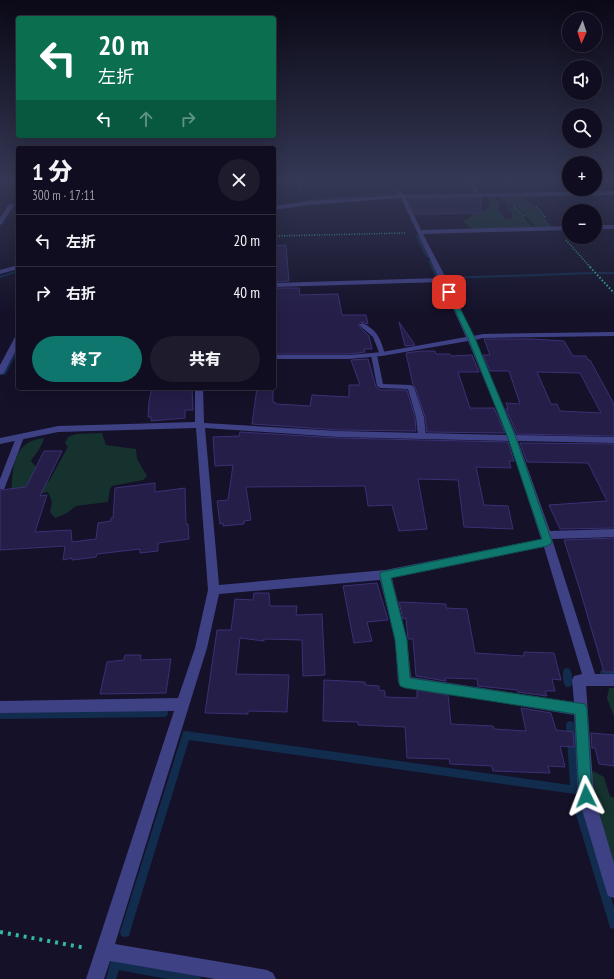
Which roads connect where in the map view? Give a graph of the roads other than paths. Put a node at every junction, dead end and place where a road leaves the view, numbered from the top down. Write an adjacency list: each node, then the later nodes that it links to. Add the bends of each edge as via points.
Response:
1 (417, 225): 5 (street)
2 (614, 227): 4 (street)
3 (562, 228): 5 (street)
4 (602, 228)
5 (420, 232): 8 (street)
6 (16, 268): 7 (street)
7 (0, 272)
8 (444, 280): 9 (street); 12 (street)
9 (276, 285)
10 (362, 325): 14 (lane, via 373,331 379,341)
11 (614, 334): 12 (street)
12 (472, 338): 14 (street); 21 (street)
13 (16, 343): 16 (street)
14 (378, 354): 15 (street, via 349,357); 19 (lane, via 380,386 411,387 420,417)
15 (276, 357)
16 (0, 373)
17 (199, 390): 18 (street)
18 (200, 425): 19 (street, via 338,434); 20 (street, via 58,429); 28 (street)
19 (422, 436): 21 (street)
20 (20, 437): 23 (street); 24 (lane)
21 (512, 438): 22 (street); 26 (street)
22 (614, 440)
23 (0, 441)
24 (1, 487)
25 (614, 533): 26 (street)
26 (546, 538): 27 (street); 29 (street)
27 (385, 575): 28 (street); 33 (street, via 401,640 405,682)
28 (214, 590): 31 (street, via 201,648)
29 (590, 680): 30 (street); 33 (street, via 579,680)
30 (614, 680)
31 (183, 704): 32 (street); 35 (street)
32 (0, 706)
33 (580, 709): 34 (street, via 586,796)
34 (614, 890)
35 (104, 951): 36 (street); 37 (street)
36 (95, 979)
37 (268, 979)

